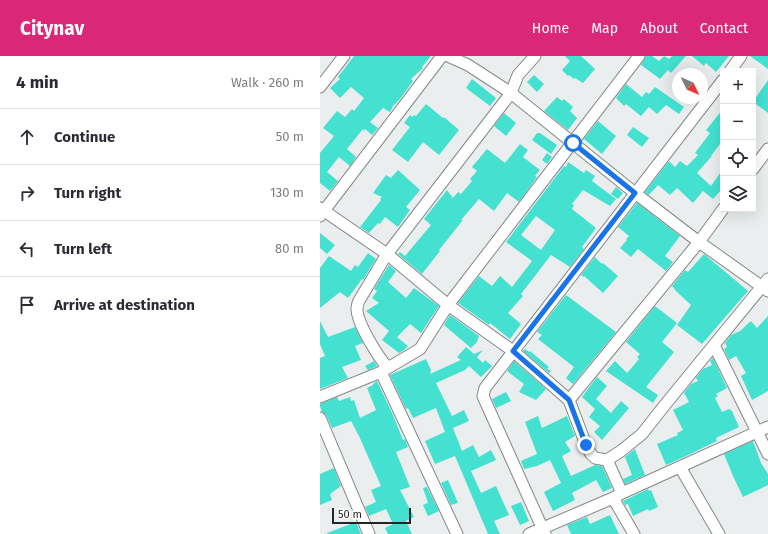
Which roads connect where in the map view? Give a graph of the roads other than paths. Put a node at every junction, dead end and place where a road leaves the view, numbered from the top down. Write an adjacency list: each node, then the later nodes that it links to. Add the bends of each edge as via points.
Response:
1 (344, 56): 9 (street)
2 (442, 56): 15 (street)
3 (448, 56): 10 (street, via 468,65)
4 (535, 56): 10 (street, via 518,75)
5 (639, 56): 11 (street)
6 (741, 56): 7 (street)
7 (732, 68)
8 (720, 84): 14 (street)
9 (320, 87)
10 (511, 93): 11 (street); 18 (street)
11 (573, 143): 14 (street); 20 (street)
12 (768, 149): 13 (street)
13 (756, 165)
14 (635, 193): 17 (street); 22 (street)
15 (321, 212): 18 (street)
16 (721, 212): 17 (street)
17 (699, 242): 19 (street); 25 (street)
18 (387, 254): 20 (street); 23 (street, via 357,307 358,317)
19 (766, 286): 21 (street)
20 (448, 306): 22 (street); 23 (street, via 420,349)
21 (714, 345): 28 (street); 30 (street, via 642,434)
22 (513, 351): 25 (street); 33 (street, via 485,388 483,396)
23 (385, 370): 24 (street); 35 (street)
24 (320, 397)
25 (569, 400): 30 (street, via 591,454)
26 (320, 418): 34 (street)
27 (768, 427): 28 (street)
28 (757, 431): 29 (street); 31 (street)
29 (768, 454)
30 (607, 460): 32 (street)
31 (680, 467): 32 (street); 38 (street)
32 (617, 495): 33 (street); 37 (street)
33 (544, 531): 36 (street)
34 (368, 534)
35 (457, 534)
36 (529, 534)
37 (634, 534)
38 (719, 534)

